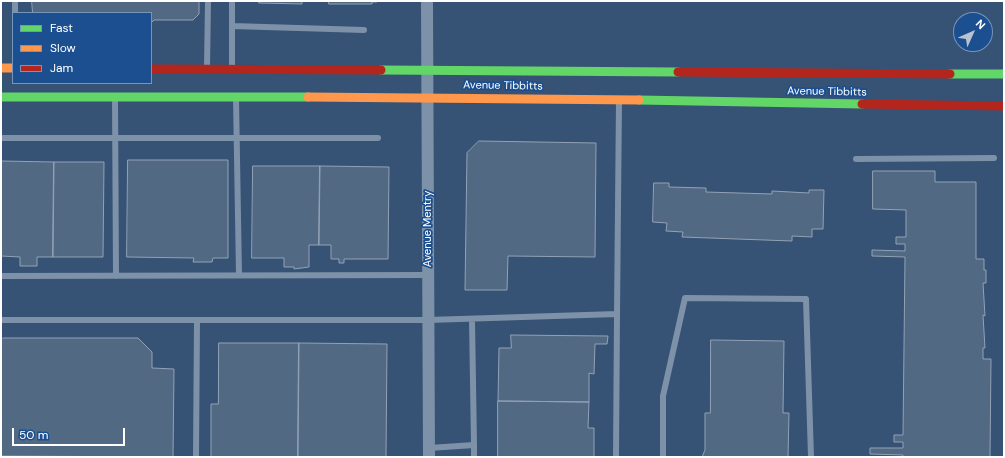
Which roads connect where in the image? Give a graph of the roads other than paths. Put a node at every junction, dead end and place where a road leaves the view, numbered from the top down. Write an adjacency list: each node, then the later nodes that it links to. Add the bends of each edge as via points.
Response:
1 (15, 1): 5 (lane)
2 (208, 1): 11 (lane)
3 (232, 1): 6 (lane)
4 (427, 1): 13 (street, Avenue Mentry)
5 (15, 12)
6 (232, 26): 7 (lane); 12 (lane)
7 (364, 30)
8 (1, 68): 9 (street)
9 (12, 68)
10 (152, 69): 11 (street, Avenue Tibbitts)
11 (207, 70): 12 (street, Avenue Tibbitts)
12 (232, 70): 13 (street, Avenue Tibbitts)
13 (428, 71): 14 (street, Avenue Tibbitts); 18 (street, Avenue Mentry)
14 (1004, 74)
15 (1, 97): 16 (street, Avenue Tibbitts)
16 (115, 97): 17 (street, Avenue Tibbitts); 24 (lane)
17 (236, 97): 18 (street, Avenue Tibbitts); 22 (lane)
18 (428, 97): 19 (street, Avenue Tibbitts); 28 (street, Avenue Mentry)
19 (619, 100): 20 (street, Avenue Tibbitts); 31 (lane)
20 (1004, 106)
21 (1, 138): 24 (lane)
22 (237, 138): 23 (lane); 24 (lane); 27 (lane)
23 (378, 138)
24 (114, 139): 30 (lane)
25 (994, 158): 26 (lane)
26 (856, 159)
27 (239, 275): 28 (lane); 30 (lane)
28 (428, 275): 34 (street, Avenue Mentry)
29 (1, 276): 30 (lane)
30 (116, 276)
31 (618, 314): 35 (lane); 40 (lane)
32 (1, 320): 33 (lane)
33 (197, 320): 34 (lane); 38 (lane)
34 (428, 320): 35 (lane); 37 (street, Avenue Mentry)
35 (472, 320): 36 (lane)
36 (474, 445): 37 (lane); 39 (lane)
37 (429, 453)
38 (196, 457)
39 (474, 457)
40 (616, 457)
41 (663, 457): 42 (lane, via 663,396 685,298 806,299)
42 (811, 457)

